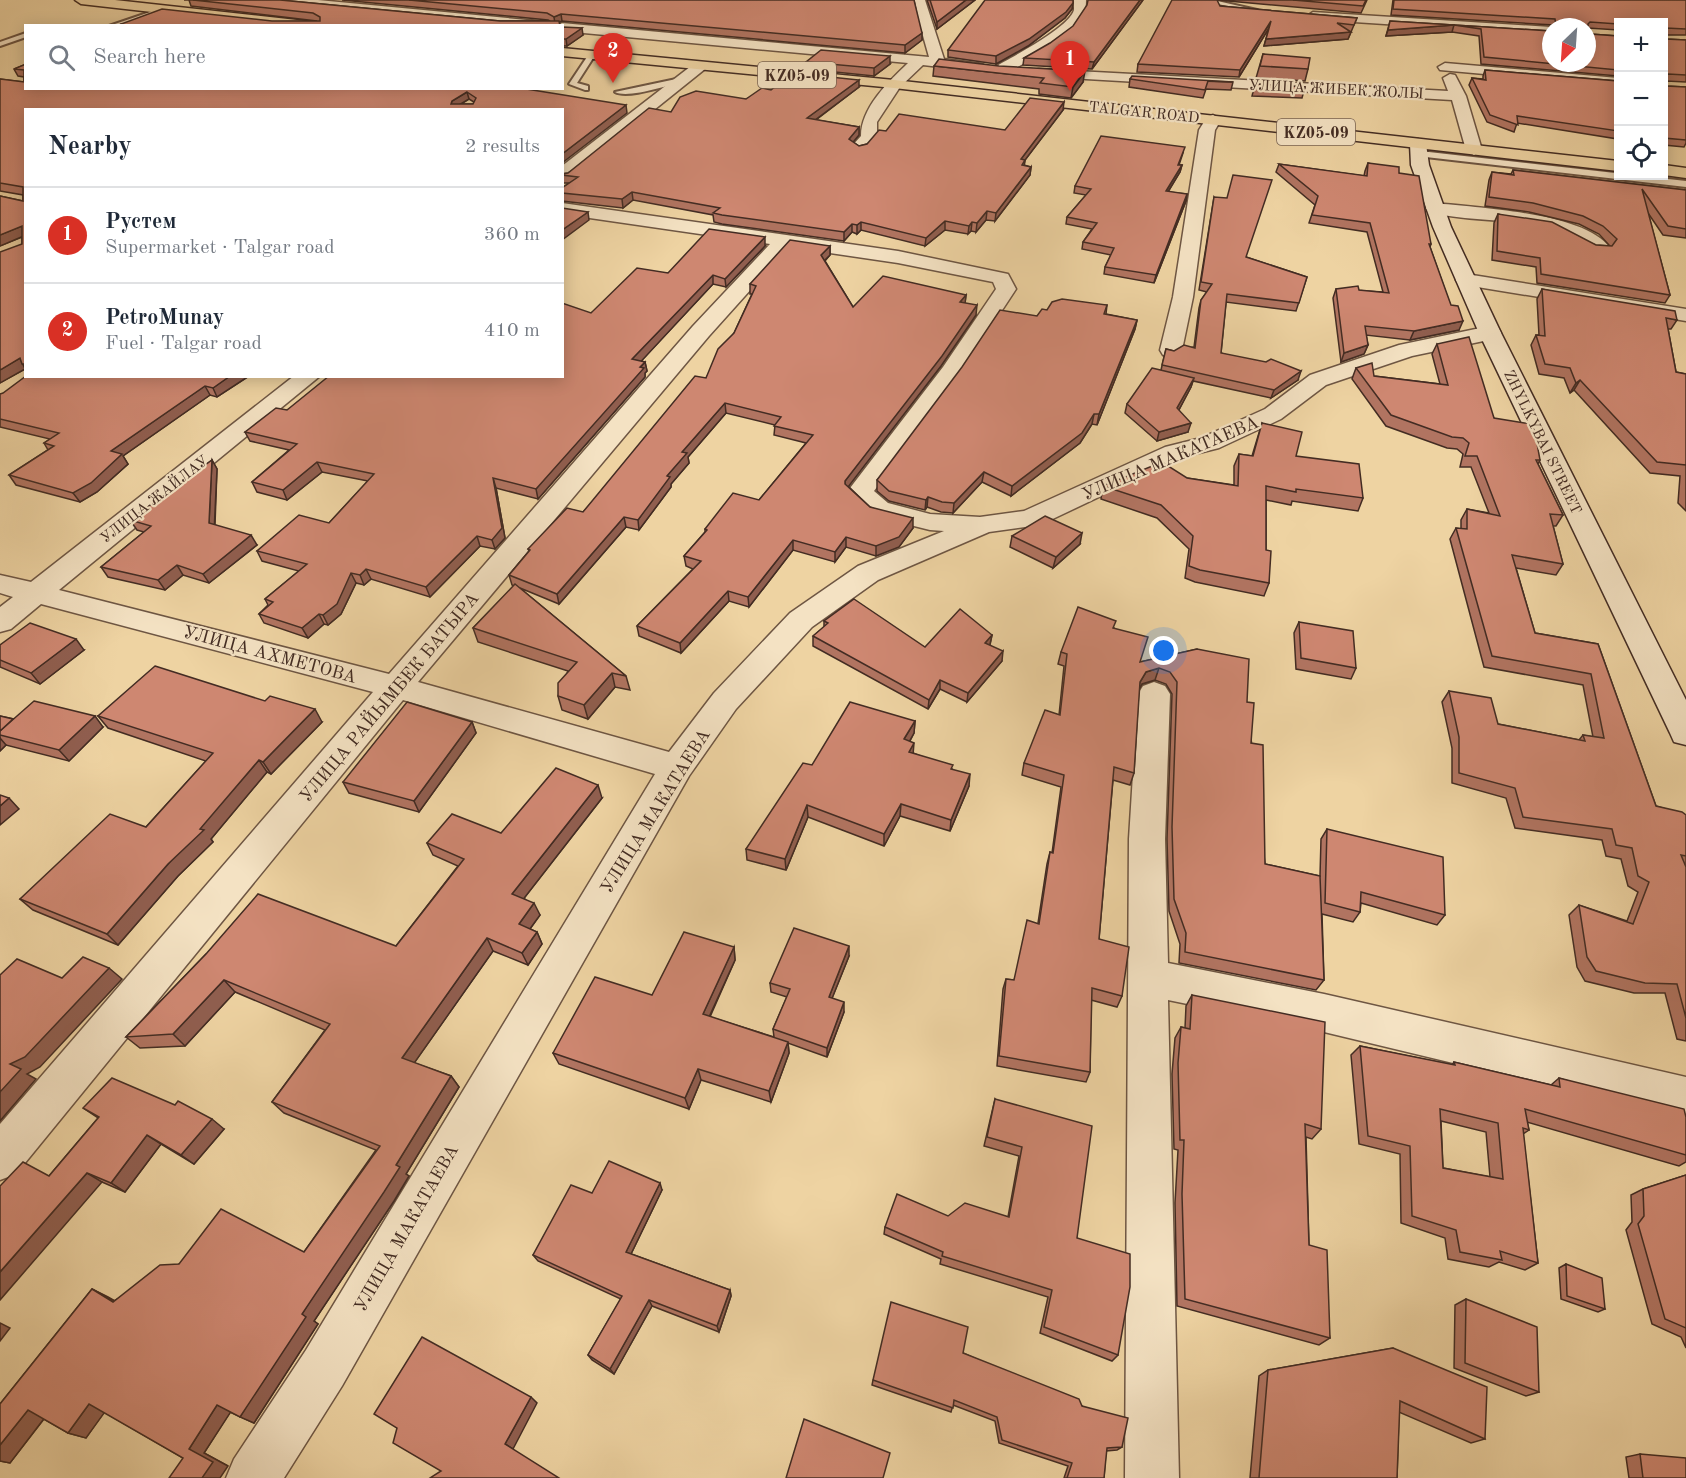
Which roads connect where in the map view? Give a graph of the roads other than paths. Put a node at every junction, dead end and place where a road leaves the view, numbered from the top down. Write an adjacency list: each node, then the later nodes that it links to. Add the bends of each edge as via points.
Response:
1 (81, 0): 8 (main road)
2 (279, 0): 12 (street)
3 (461, 0): 12 (street)
4 (919, 0): 25 (street)
5 (1080, 0): 28 (street, via 1072,23)
6 (1203, 0): 9 (lane)
7 (1223, 7): 9 (street)
8 (164, 9): 13 (lane); 14 (main road)
9 (1260, 11)
10 (1296, 14): 11 (street)
11 (1420, 16): 17 (street); 19 (street)
12 (447, 21): 15 (street)
13 (118, 24)
14 (297, 24)
15 (508, 24)
16 (564, 27): 24 (street, УЛИЦА ЖИБЕК ЖОЛЫ)
17 (1542, 30)
18 (24, 36): 20 (lane)
19 (1427, 38)
20 (0, 44)
21 (564, 52): 23 (main road, TALGAR ROAD / KZ05-09)
22 (1435, 54): 27 (street)
23 (591, 55): 26 (main road, TALGAR ROAD / KZ05-09); 32 (lane, via 573,84)
24 (918, 62): 25 (street, УЛИЦА ЖИБЕК ЖОЛЫ); 31 (street)
25 (939, 62): 28 (street, УЛИЦА ЖИБЕК ЖОЛЫ)
26 (700, 66): 29 (street); 31 (main road, TALGAR ROAD / KZ05-09)
27 (1445, 67): 30 (street); 34 (street)
28 (1005, 68): 34 (street, УЛИЦА ЖИБЕК ЖОЛЫ)
29 (681, 80): 33 (lane); 41 (street)
30 (1614, 82)
31 (894, 84): 35 (main road, TALGAR ROAD / KZ05-09); 36 (street, via 868,122 869,137)
32 (585, 88)
33 (619, 92)
34 (1458, 96): 38 (street)
35 (1213, 120): 37 (main road, TALGAR ROAD / KZ05-09); 51 (street, via 1207,130)
36 (859, 147)
37 (1419, 149): 38 (main road, TALGAR ROAD / KZ05-09); 43 (lane); 45 (street, ZHYLKYBAI STREET, via 1420,165)
38 (1474, 150): 39 (main road, TALGAR ROAD / KZ05-09)
39 (1614, 166)
40 (1668, 171): 42 (main road)
41 (564, 173)
42 (1686, 173)
43 (1686, 184)
44 (564, 208): 46 (street)
45 (1435, 208): 47 (street, via 1552,223); 48 (street, ZHYLKYBAI STREET)
46 (784, 242): 53 (street, via 898,257 1001,278 1006,289 951,371 860,492 879,509 930,522); 57 (street, УЛИЦА РАЙЫМБЕК БАТЫРА, via 701,331)
47 (1600, 248)
48 (1466, 280): 49 (street); 50 (street, ZHYLKYBAI STREET)
49 (1686, 315)
50 (1490, 333): 53 (street, УЛИЦА МАКАТАЕВА, via 1407,350 1318,380 1273,414 1210,443 1174,452 1030,519); 59 (street, ZHYLKYBAI STREET)
51 (1172, 350)
52 (306, 378): 55 (street, УЛИЦА ЖАЙЛАУ)
53 (984, 525): 60 (street, УЛИЦА МАКАТАЕВА, via 868,573 801,620 725,701)
54 (0, 584): 55 (street, УЛИЦА АХМЕТОВА)
55 (35, 593): 56 (street, УЛИЦА ЖАЙЛАУ); 57 (street, УЛИЦА АХМЕТОВА)
56 (0, 622)
57 (396, 687): 60 (street, УЛИЦА АХМЕТОВА); 63 (street, УЛИЦА РАЙЫМБЕК БАТЫРА)
58 (1154, 694): 61 (street, via 1147,839)
59 (1686, 733)
60 (678, 767): 64 (street, УЛИЦА МАКАТАЕВА, via 324,1368)
61 (1147, 976): 62 (street); 65 (street)
62 (1686, 1098)
63 (0, 1158)
64 (254, 1478)
65 (1152, 1478)

